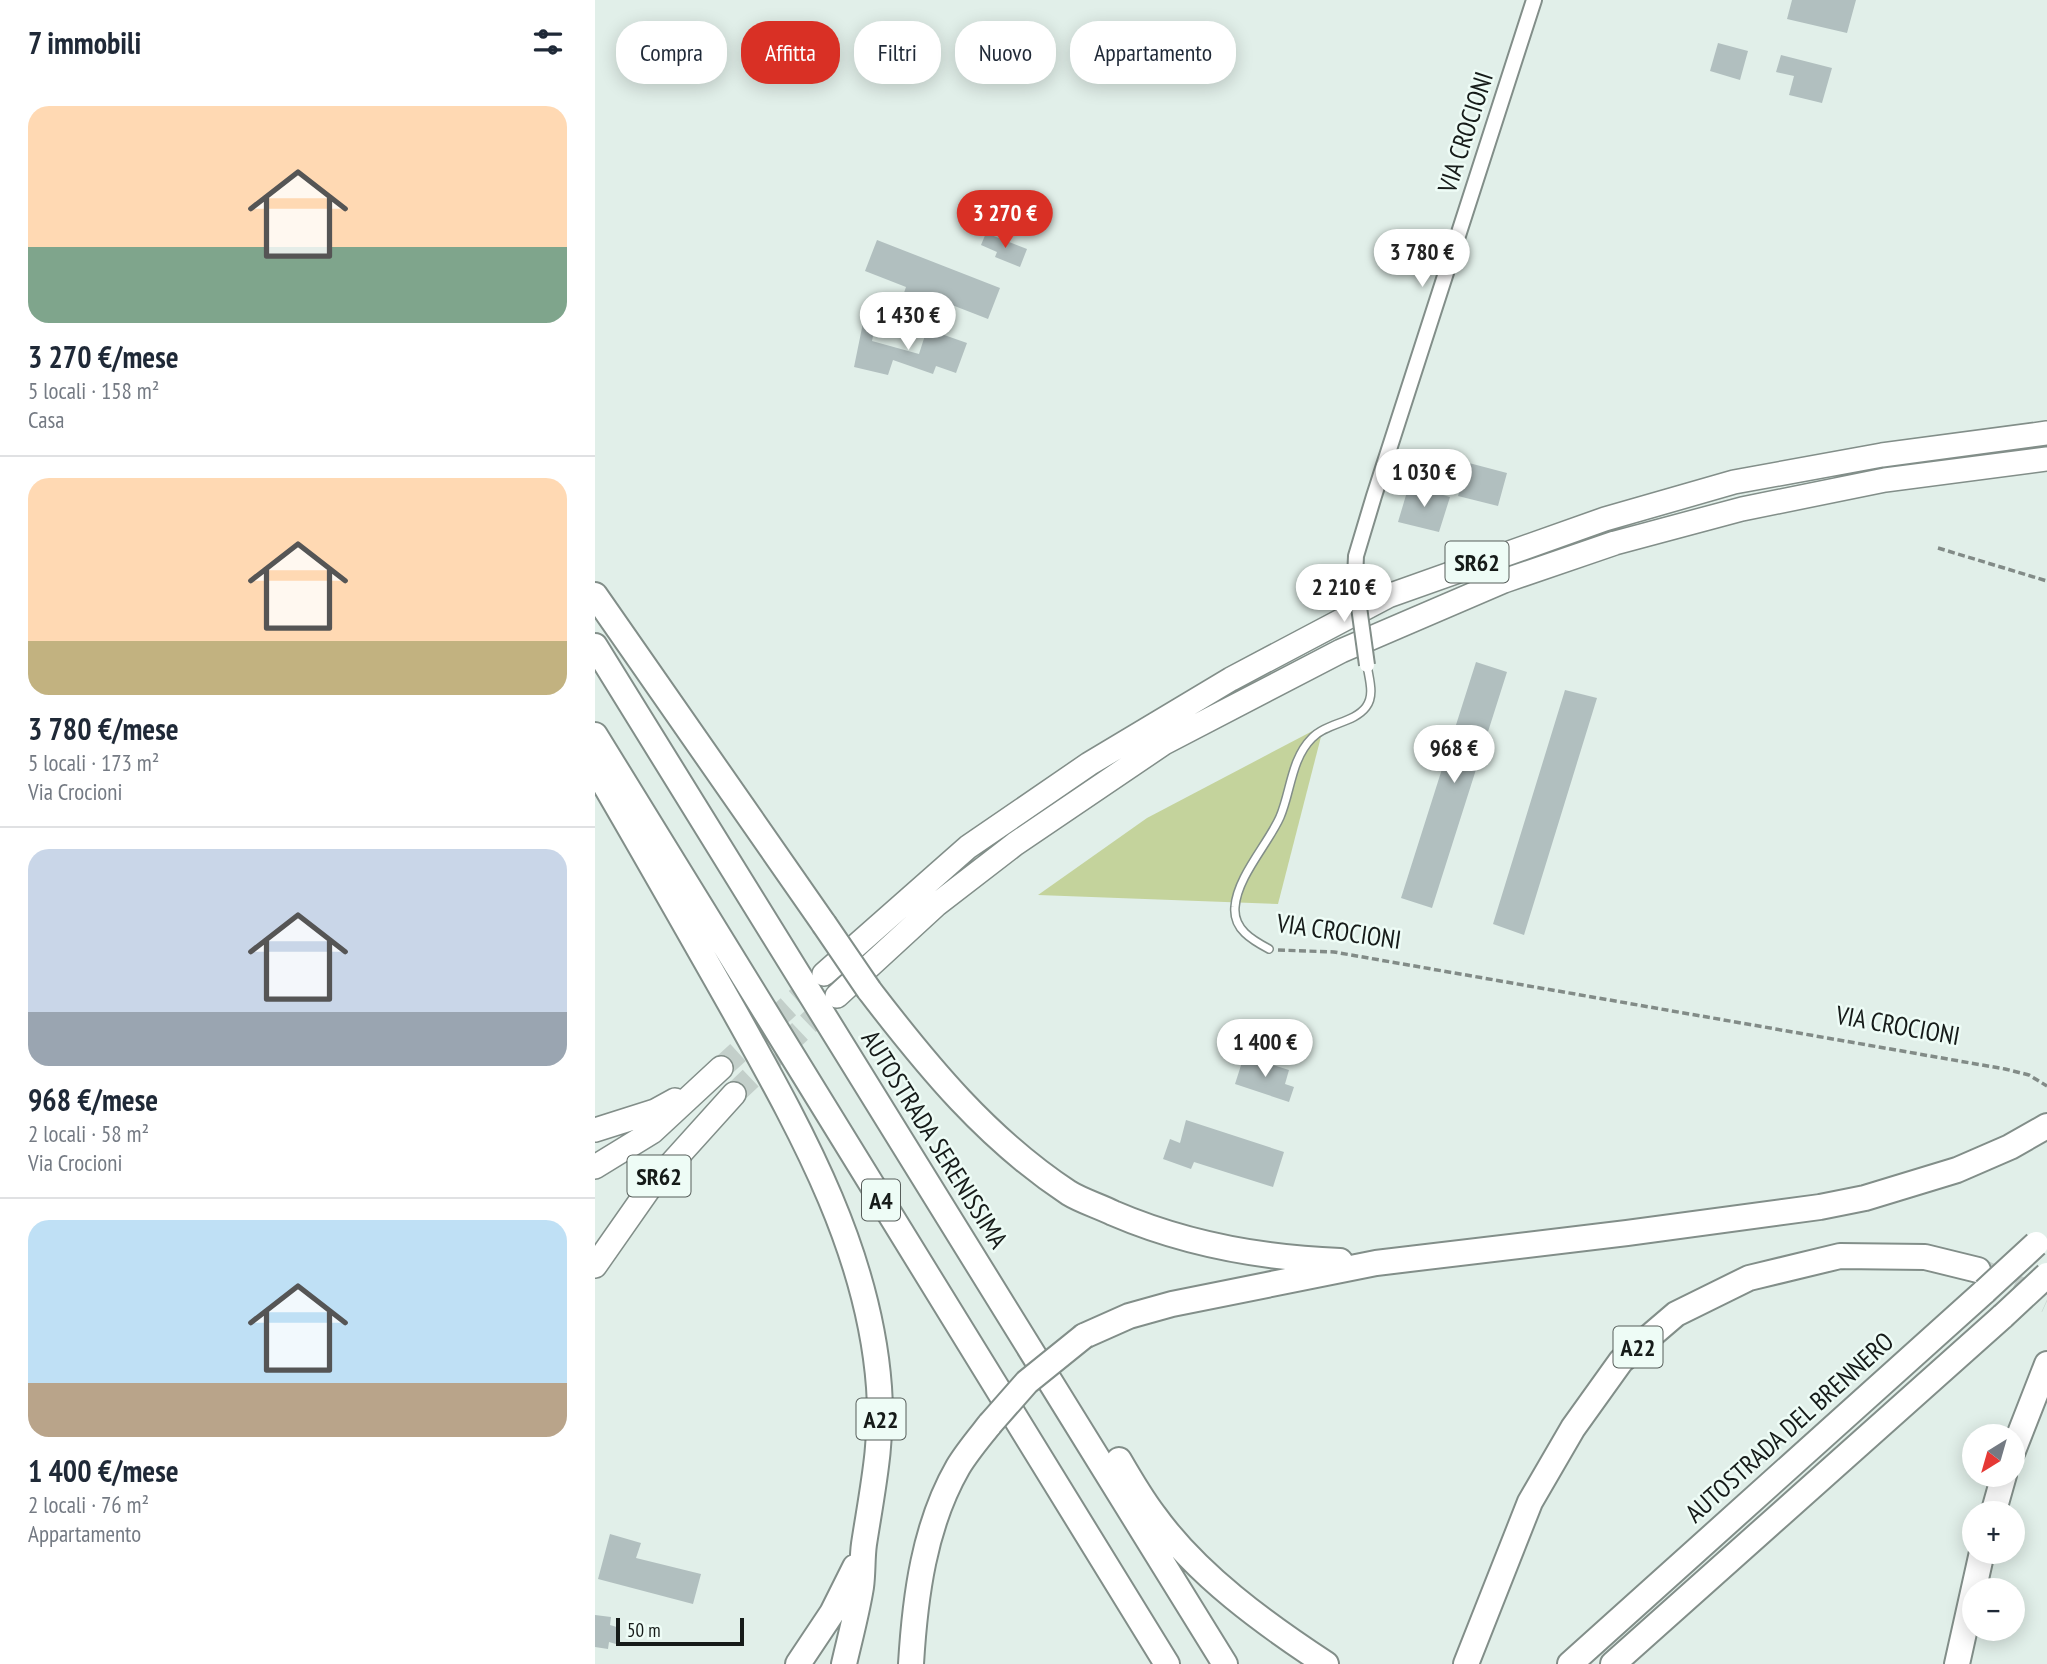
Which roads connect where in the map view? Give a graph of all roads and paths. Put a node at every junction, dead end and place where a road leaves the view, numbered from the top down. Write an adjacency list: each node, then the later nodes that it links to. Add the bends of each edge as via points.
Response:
1 (1532, 4): 8 (street, VIA CROCIONI, bridge, via 1356,556)
2 (2047, 433): 12 (highway, SR62, via 1882,455 1734,482 1605,519 1388,596 1231,678 1089,764 968,847)
3 (2047, 459): 13 (highway, SR62, via 1885,480 1742,509 1615,543 1504,581 1351,646 1164,743 1015,844 936,905)
4 (1938, 548): 5 (path)
5 (2047, 581)
6 (595, 594): 23 (highway, bridge, via 869,989 948,1090 1019,1156 1072,1195 1143,1226 1216,1247 1285,1259)
7 (595, 646): 21 (highway, AUTOSTRADA SERENISSIMA / A4)
8 (1367, 665): 11 (lane, VIA CROCIONI, via 1371,697 1366,708 1311,738 1300,755 1281,815 1240,887 1234,908 1237,921 1243,932)
9 (595, 736): 34 (highway, A4)
10 (595, 768): 29 (highway, A22, via 778,1090 832,1199 863,1291 876,1355 879,1454)
11 (1269, 949): 16 (path, VIA CROCIONI, via 1334,952 1977,1064 2029,1075)
12 (824, 974)
13 (837, 996)
14 (721, 1068): 15 (highway, SR62)
15 (703, 1085): 19 (highway, via 655,1111); 20 (highway, SR62, via 652,1132)
16 (2047, 1086)
17 (734, 1094): 24 (highway, SR62, via 651,1186)
18 (2047, 1126): 23 (highway, via 1957,1170 1831,1205)
19 (595, 1130)
20 (595, 1167)
21 (943, 1208): 35 (highway, AUTOSTRADA SERENISSIMA / A4); 36 (highway, via 1046,1346 1155,1517 1236,1600)
22 (2042, 1240): 26 (highway, AUTOSTRADA DEL BRENNERO, bridge)
23 (1376, 1263): 33 (highway, bridge, via 1129,1316 1084,1336 1027,1382 958,1467 942,1502 914,1610)
24 (595, 1266)
25 (2047, 1275): 39 (highway, bridge)
26 (1981, 1281): 37 (highway, A22, via 1925,1258 1840,1256 1749,1278 1676,1314 1621,1362 1573,1428 1530,1502); 38 (highway, AUTOSTRADA DEL BRENNERO)
27 (2047, 1364): 28 (highway)
28 (2024, 1424)
29 (863, 1548): 31 (highway, A22, via 832,1614); 32 (highway, A22, via 861,1586)
30 (1979, 1564): 40 (highway)
31 (797, 1664)
32 (844, 1664)
33 (911, 1664)
34 (1167, 1664)
35 (1225, 1664)
36 (1325, 1664)
37 (1466, 1664)
38 (1570, 1664)
39 (1613, 1664)
40 (1957, 1664)

